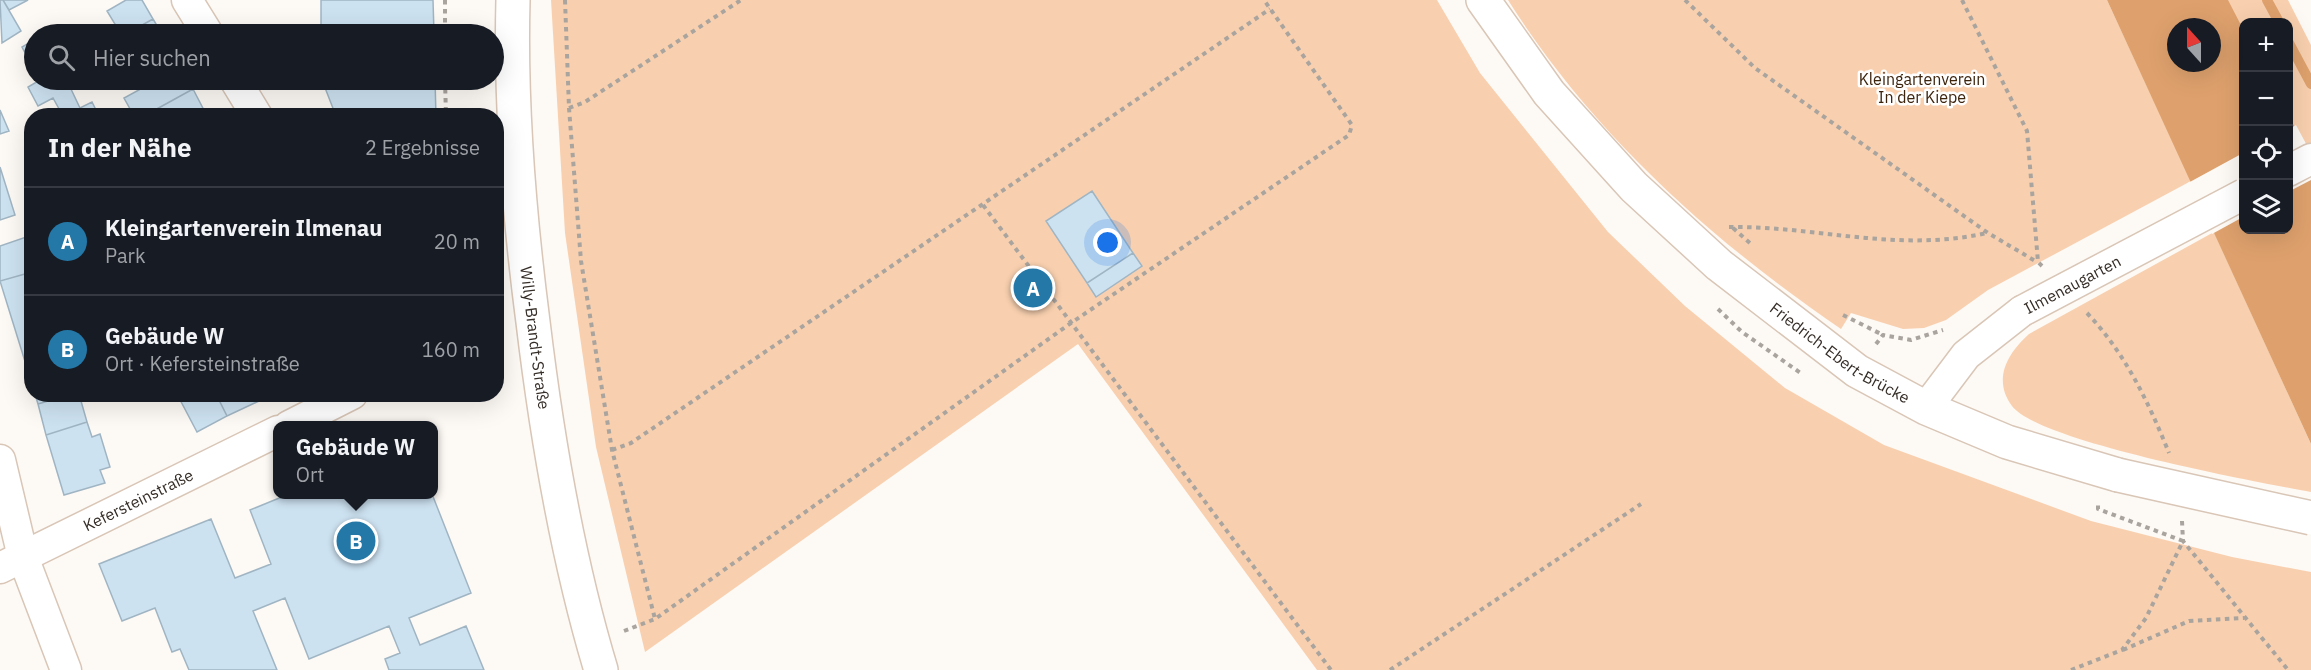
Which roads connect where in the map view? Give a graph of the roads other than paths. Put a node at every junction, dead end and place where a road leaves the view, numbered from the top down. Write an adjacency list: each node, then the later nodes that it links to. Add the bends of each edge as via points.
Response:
1 (187, 0): 4 (street)
2 (513, 0): 17 (main road, Willy-Brandt-Straße, via 511,76 516,183 543,408)
3 (1483, 0): 11 (main road, Friedrich-Ebert-Brücke, via 1549,93 1634,187 1719,265 1857,371)
4 (202, 24)
5 (241, 90): 6 (street)
6 (252, 108)
7 (2311, 159): 8 (street)
8 (2293, 169)
9 (2239, 198): 11 (street, Ilmenaugarten, bridge, via 2022,311 1966,355)
10 (336, 402): 12 (street)
11 (1926, 408): 15 (main road, Friedrich-Ebert-Brücke, bridge, via 2108,485 2185,492)
12 (299, 421)
13 (273, 433): 16 (street, Kefersteinstraße)
14 (0, 460): 16 (street)
15 (2311, 518)
16 (12, 562): 18 (street)
17 (597, 657)
18 (66, 670)

